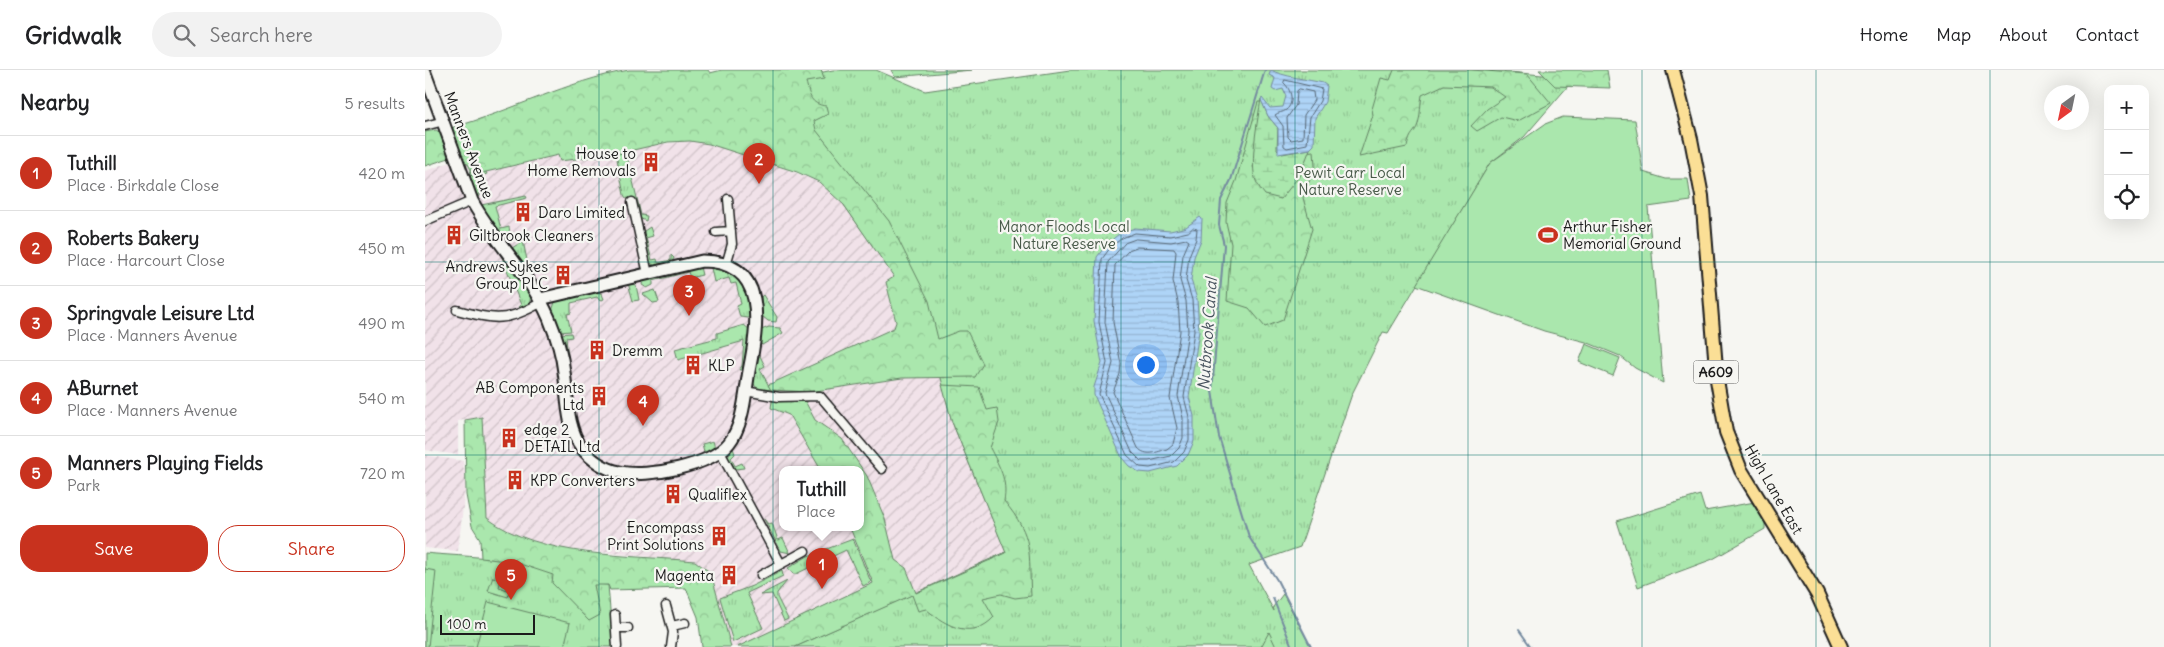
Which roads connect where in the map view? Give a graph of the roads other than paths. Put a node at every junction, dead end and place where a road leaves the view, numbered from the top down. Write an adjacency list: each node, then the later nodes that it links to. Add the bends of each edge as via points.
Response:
1 (1673, 70): 29 (main road, High Lane East / A609, via 1702,196 1716,364 1726,432 1741,470 1812,586)
2 (425, 73): 3 (street, Manners Avenue)
3 (444, 121): 4 (street); 6 (street, Manners Avenue)
4 (425, 126)
5 (728, 199): 9 (street)
6 (472, 202): 8 (street); 13 (street, Manners Avenue)
7 (632, 202): 12 (street)
8 (425, 221)
9 (731, 231): 10 (street); 11 (street, via 731,249)
10 (716, 232)
11 (726, 265): 12 (street, via 702,262); 15 (street, Manners Avenue, via 749,284 757,312)
12 (648, 274): 13 (street)
13 (541, 300): 14 (street, via 514,316 501,319); 16 (street, Manners Avenue, via 561,357 571,424 578,442 588,455 607,468 629,473 696,463)
14 (457, 310)
15 (745, 391): 16 (street, Manners Avenue, via 735,432); 17 (street, via 779,397 820,396 832,416)
16 (720, 452): 19 (street)
17 (882, 469)
18 (805, 551): 19 (street)
19 (781, 564): 20 (street)
20 (761, 575)
21 (666, 606): 24 (street)
22 (615, 615): 25 (street)
23 (685, 623): 24 (street)
24 (672, 626): 28 (street)
25 (616, 628): 26 (street); 27 (street)
26 (628, 628)
27 (617, 647)
28 (671, 647)
29 (1841, 647)

